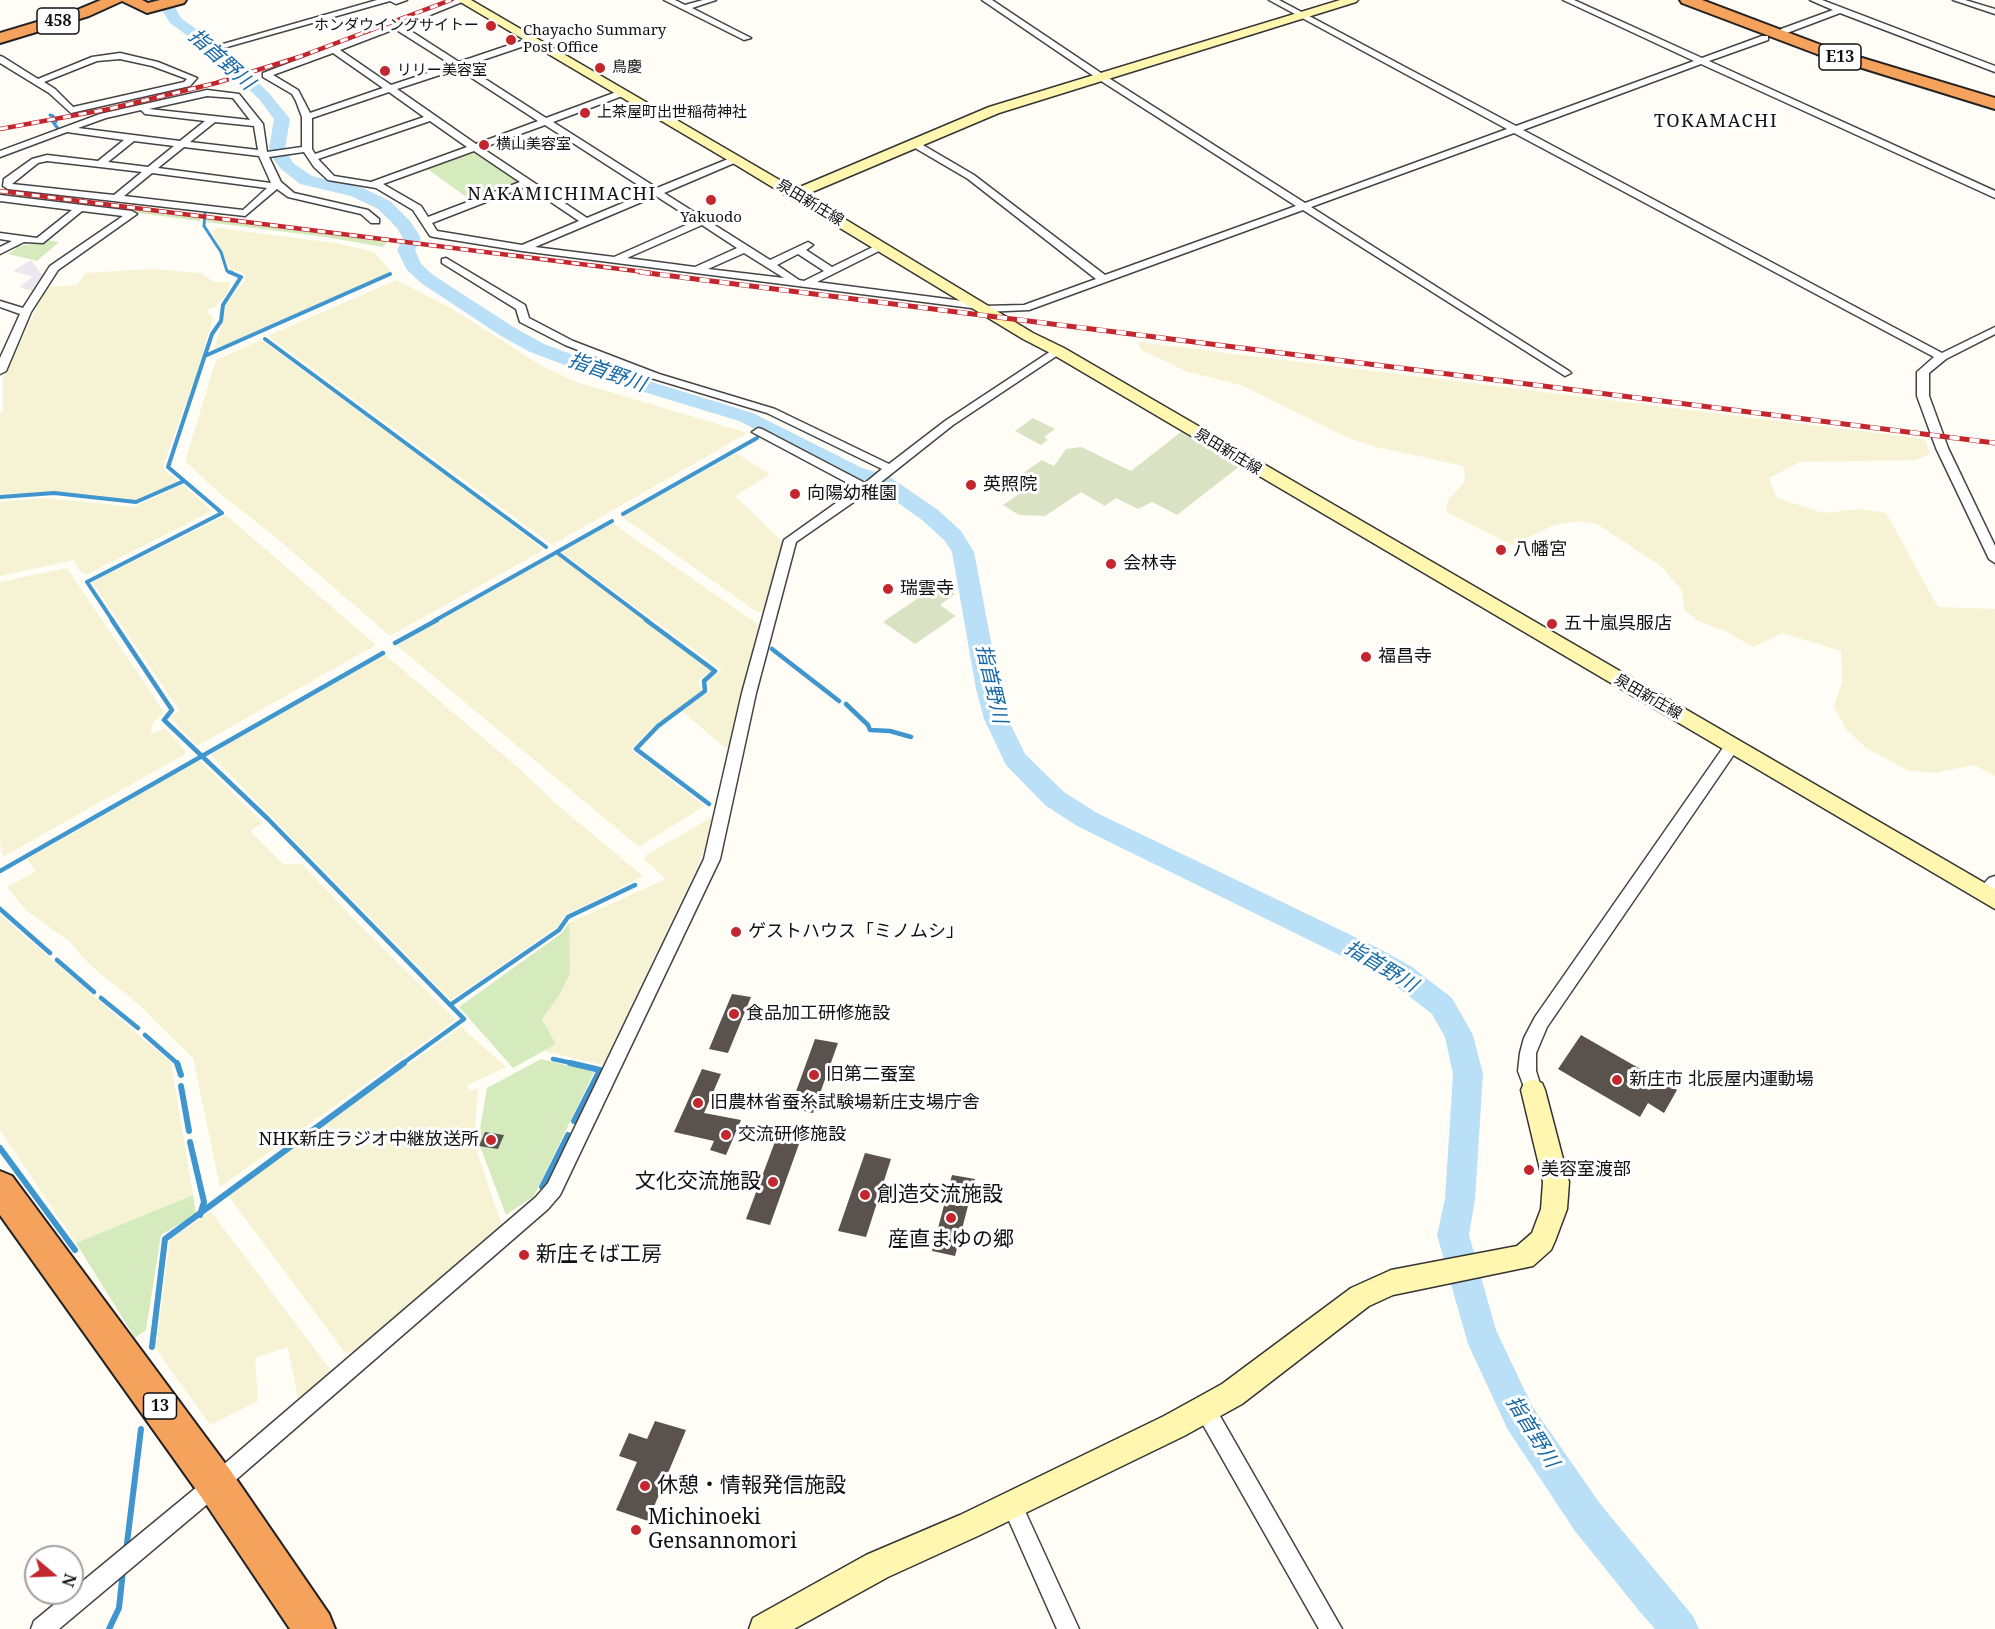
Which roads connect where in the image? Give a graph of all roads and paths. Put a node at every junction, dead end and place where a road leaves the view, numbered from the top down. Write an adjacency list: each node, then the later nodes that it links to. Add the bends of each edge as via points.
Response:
1 (115, 0): 23 (highway, 458)
2 (129, 0): 16 (highway, via 145,8)
3 (386, 0): 27 (street)
4 (393, 0): 5 (street)
5 (404, 0)
6 (463, 0): 21 (street); 26 (main road, 泉田新庄線)
7 (668, 0): 17 (street)
8 (712, 0): 17 (street)
9 (986, 0): 33 (street)
10 (1273, 0): 20 (street)
11 (1352, 0): 20 (main road)
12 (1567, 0): 29 (street)
13 (1688, 0): 37 (highway, E13, via 1823,51)
14 (1814, 0): 18 (street)
15 (1957, 0): 19 (street)
16 (171, 2)
17 (684, 8): 24 (street)
18 (1840, 10): 22 (street); 32 (street)
19 (1995, 12)
20 (1302, 15): 33 (main road); 45 (street)
21 (397, 26): 28 (street); 31 (street)
22 (1784, 31)
23 (0, 38)
24 (747, 38)
25 (1765, 38): 29 (street)
26 (533, 40): 31 (street); 36 (main road, 泉田新庄線)
27 (220, 46)
28 (335, 50): 35 (street); 39 (street, via 266,75 295,92)
29 (1702, 62): 45 (street); 61 (street)
30 (2, 63): 34 (street)
31 (460, 66): 35 (street); 42 (street)
32 (1995, 69)
33 (1101, 76): 47 (main road, via 994,110); 64 (street)
34 (37, 82): 34 (street, via 71,110 187,84 193,78 120,56 95,59)
35 (392, 88): 39 (street); 40 (street)
36 (622, 93): 42 (street); 53 (main road, 泉田新庄線)
37 (1995, 104)
38 (132, 110): 41 (street); 43 (street, via 207,93 236,96); 44 (street)
39 (307, 117): 50 (street)
40 (431, 118): 49 (street); 50 (street)
41 (213, 119): 43 (street); 48 (street)
42 (546, 121): 49 (street); 59 (street)
43 (258, 124): 52 (street)
44 (66, 129): 46 (street); 51 (street)
45 (1517, 129): 64 (street); 90 (street)
46 (132, 138): 48 (street); 54 (street)
47 (913, 143): 60 (main road); 83 (street, via 971,177)
48 (183, 144): 52 (street); 55 (street)
49 (476, 146): 56 (street); 57 (street)
50 (310, 153): 52 (street); 57 (street, via 331,178)
51 (0, 154)
52 (263, 154): 58 (street)
53 (736, 159): 59 (street); 60 (main road, 泉田新庄線)
54 (100, 164): 55 (street); 63 (street, via 47,158 35,161 7,181 8,186)
55 (149, 171): 58 (street); 63 (street)
56 (527, 183): 67 (street); 68 (street)
57 (374, 184): 67 (street, via 411,204)
58 (276, 185): 63 (street, via 245,213); 66 (street, via 291,195 364,212)
59 (657, 191): 68 (street); 69 (street)
60 (795, 194): 73 (main road, 泉田新庄線)
61 (1995, 195)
62 (0, 198): 65 (street)
63 (116, 198)
64 (1304, 207): 83 (street); 92 (street)
65 (80, 208): 71 (street, via 39,241); 87 (street, via 132,214 54,268)
66 (375, 221)
67 (427, 221): 74 (street, via 434,234)
68 (585, 221): 74 (street)
69 (703, 221): 75 (street); 78 (street)
70 (0, 236): 71 (street)
71 (22, 239): 77 (street)
72 (808, 245): 76 (street)
73 (881, 246): 82 (street); 86 (main road, 泉田新庄線)
74 (522, 248): 78 (street)
75 (746, 248): 80 (street); 81 (street)
76 (798, 250): 80 (street); 82 (street)
77 (0, 251)
78 (617, 259): 81 (street)
79 (447, 261): 94 (street, via 521,308 524,320 570,343 655,376 771,411)
80 (770, 264): 84 (street)
81 (696, 270): 84 (street)
82 (832, 271): 84 (street)
83 (1103, 279): 86 (street, via 1025,308)
84 (802, 283): 86 (street)
85 (0, 304): 87 (street)
86 (981, 308): 89 (main road, 泉田新庄線)
87 (26, 312): 91 (street)
88 (1995, 330): 90 (street)
89 (1058, 351): 94 (street, via 958,416); 97 (main road, 泉田新庄線)
90 (1942, 357): 96 (street, via 1923,372 1923,396 1941,448)
91 (0, 371)
92 (1565, 373)
93 (758, 432): 95 (street)
94 (889, 468): 95 (street)
95 (866, 487): 102 (street, via 789,540 712,860 554,1188 542,1203)
96 (1995, 559)
97 (1732, 746): 98 (main road, 泉田新庄線); 99 (street, via 1541,1022 1528,1053 1527,1071)
98 (1991, 892)
99 (1533, 1090): 101 (main road, via 1556,1182 1554,1209 1542,1241 1524,1257 1390,1283 1360,1297 1233,1394)
100 (0, 1187): 102 (highway, 13)
101 (1205, 1409): 103 (main road); 108 (street)
102 (216, 1484): 104 (street); 105 (highway, 13)
103 (1012, 1505): 106 (main road, via 877,1566); 107 (street)
104 (42, 1629)
105 (314, 1629)
106 (764, 1629)
107 (1068, 1629)
108 (1331, 1629)

